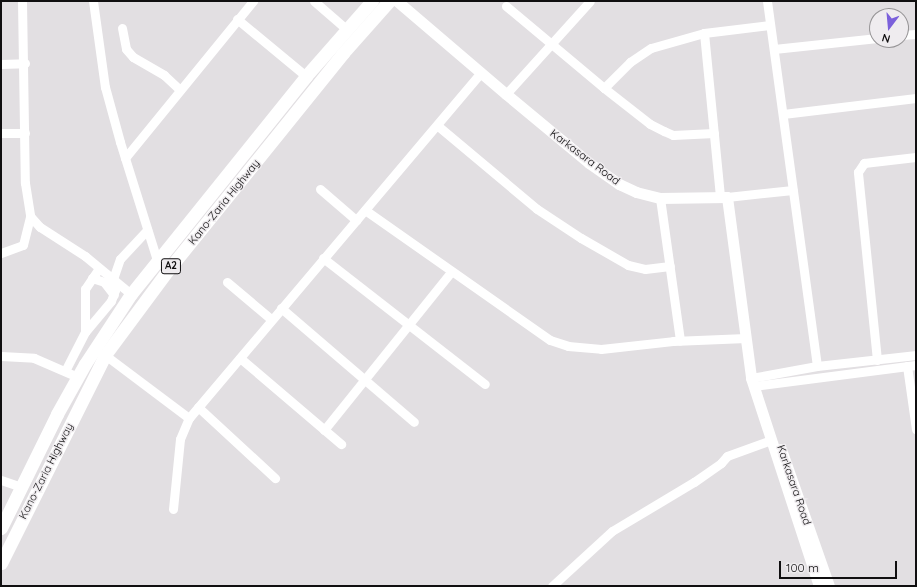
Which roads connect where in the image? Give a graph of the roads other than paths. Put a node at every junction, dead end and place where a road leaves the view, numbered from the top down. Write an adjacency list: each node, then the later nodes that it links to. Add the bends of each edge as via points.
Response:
1 (22, 1): 19 (street)
2 (93, 1): 33 (street, via 105,87)
3 (253, 1): 11 (street)
4 (314, 1): 14 (street)
5 (372, 1): 14 (highway, Kano-Zaria Highway / A2)
6 (389, 1): 47 (highway, Kano-Zaria Highway / A2, via 343,53)
7 (398, 1): 21 (main road, Karkasara Road)
8 (590, 1): 17 (street)
9 (767, 1): 12 (street)
10 (506, 6): 17 (street)
11 (237, 19): 22 (street); 24 (street)
12 (770, 25): 15 (street); 18 (street)
13 (122, 28): 24 (street, via 126,49 133,57 164,75)
14 (345, 28): 22 (highway, Kano-Zaria Highway / A2)
15 (704, 32): 23 (street, via 651,48 630,62); 31 (street)
16 (869, 39): 18 (street)
17 (551, 44): 23 (street); 25 (street)
18 (774, 49): 27 (street)
19 (25, 63): 20 (street); 30 (street)
20 (1, 64)
21 (481, 73): 25 (main road, Karkasara Road); 28 (street)
22 (306, 76): 44 (highway, Kano-Zaria Highway / A2)
23 (604, 88): 31 (street, via 664,132 673,135)
24 (180, 90): 33 (street)
25 (506, 94): 37 (main road, Karkasara Road, via 589,163 619,184 636,192)
26 (916, 98): 27 (street)
27 (783, 114): 35 (street)
28 (438, 126): 38 (street); 45 (street, via 537,209 581,238 628,265 645,269)
29 (1, 133): 30 (street)
30 (25, 133): 39 (street, via 25,183)
31 (714, 133): 36 (street)
32 (916, 157): 64 (street, via 864,163 858,172)
33 (125, 158): 41 (street)
34 (320, 189): 40 (street)
35 (793, 190): 36 (street); 66 (street)
36 (724, 197): 37 (main road, Karkasara Road); 58 (main road, Karkasara Road)
37 (660, 198): 45 (street)
38 (365, 210): 40 (street); 48 (street)
39 (30, 216): 42 (street, via 23,245); 46 (street, via 40,227)
40 (356, 220): 43 (street)
41 (147, 230): 44 (street); 50 (street, via 125,253)
42 (1, 253)
43 (323, 258): 54 (street); 56 (street)
44 (157, 260): 47 (street); 52 (highway, Kano-Zaria Highway / A2)
45 (670, 266): 59 (street)
46 (99, 268): 49 (street); 50 (street)
47 (168, 270): 60 (highway, Kano-Zaria Highway / A2)
48 (451, 272): 56 (street); 59 (street, via 550,340 568,346 601,349)
49 (92, 278): 53 (street, via 104,282); 57 (street, via 84,295)
50 (113, 279): 52 (street); 53 (street)
51 (227, 282): 55 (street)
52 (131, 294): 68 (highway, Kano-Zaria Highway / A2)
53 (114, 295): 57 (street, via 108,308)
54 (281, 308): 55 (street); 69 (street)
55 (271, 319): 63 (street)
56 (409, 325): 69 (street); 71 (street)
57 (85, 332): 67 (street)
58 (746, 338): 59 (street); 70 (main road, Karkasara Road)
59 (680, 341)
60 (105, 355): 73 (street); 84 (highway, Kano-Zaria Highway / A2)
61 (916, 355): 64 (street)
62 (1, 356): 67 (street, via 34,358)
63 (240, 358): 72 (street); 75 (street)
64 (877, 360): 66 (street)
65 (911, 365): 70 (street); 76 (street)
66 (817, 366): 70 (street)
67 (65, 371): 68 (street)
68 (78, 377): 81 (highway, Kano-Zaria Highway / A2)
69 (365, 380): 74 (street); 75 (street)
70 (756, 381): 77 (main road, Karkasara Road); 87 (main road, Karkasara Road)
71 (485, 384)
72 (198, 407): 73 (street); 79 (street)
73 (189, 418): 82 (street, via 180,439)
74 (414, 422)
75 (324, 430): 78 (street)
76 (916, 430)
77 (771, 440): 85 (street, via 727,456 722,463 694,482 612,531); 86 (main road, Karkasara Road)
78 (341, 444)
79 (275, 478)
80 (1, 480): 81 (street)
81 (20, 487): 83 (highway, Kano-Zaria Highway / A2)
82 (173, 509)
83 (1, 528)
84 (1, 563)
85 (552, 586)
86 (819, 586)
87 (829, 586)

